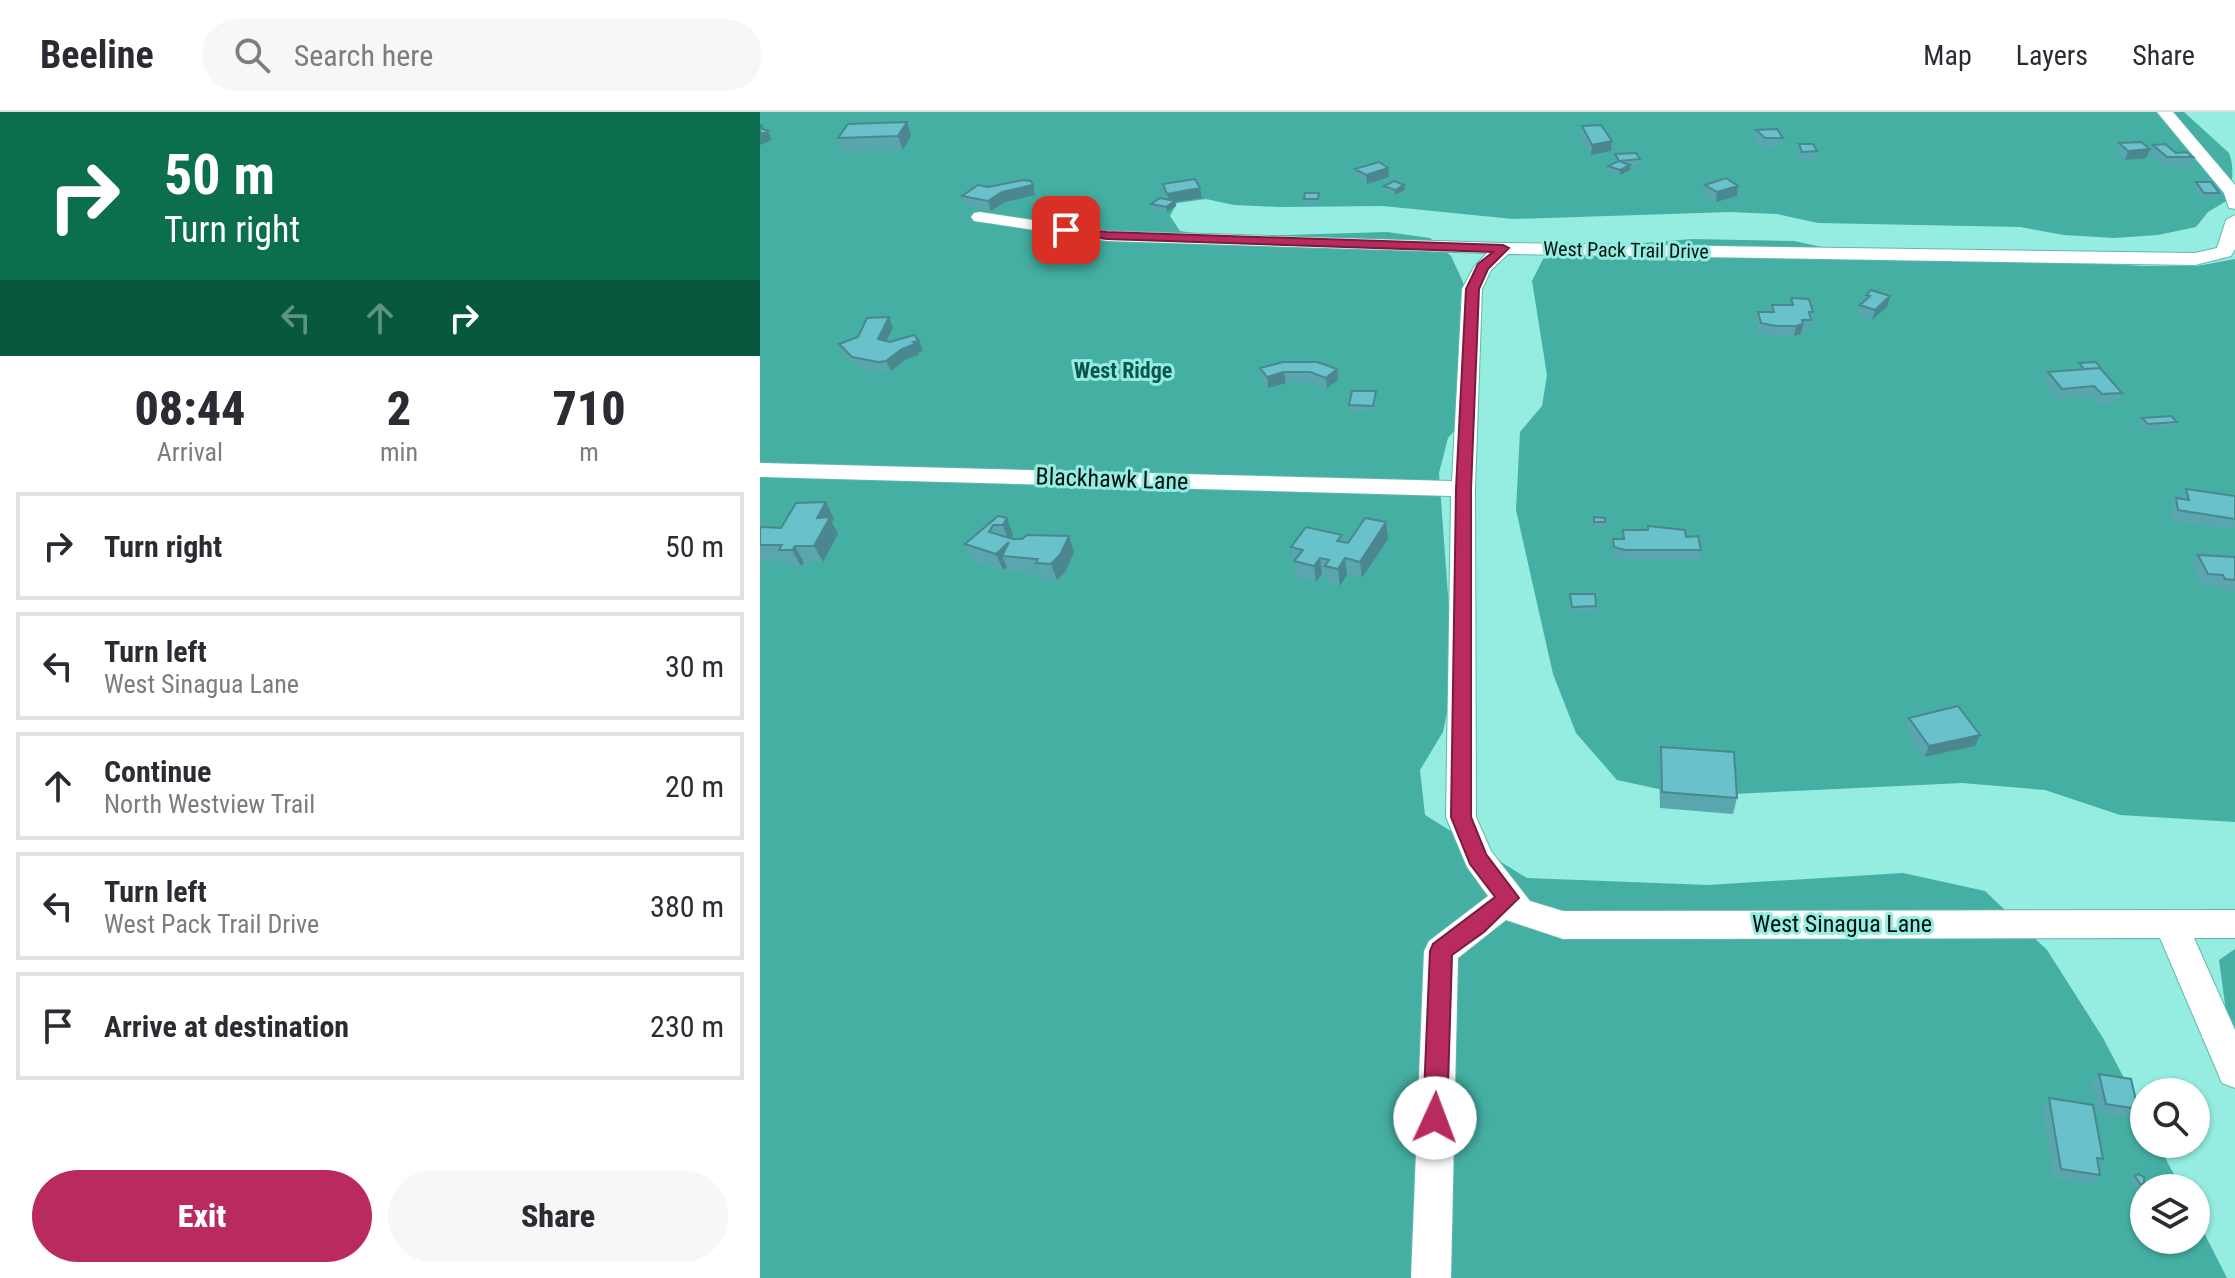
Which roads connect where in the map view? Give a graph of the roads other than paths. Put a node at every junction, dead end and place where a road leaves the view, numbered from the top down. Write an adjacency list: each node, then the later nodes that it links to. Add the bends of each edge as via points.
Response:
1 (2165, 112): 2 (street, via 2232,192)
2 (2235, 204)
3 (980, 217): 5 (street, West Pack Trail Drive, via 1107,236)
4 (2235, 220): 5 (street, West Pack Trail Drive, via 2225,252 2195,259)
5 (1503, 248): 7 (street, West Sinagua Lane, via 1483,267 1472,289)
6 (760, 470): 7 (street, Blackhawk Lane)
7 (1463, 489): 8 (street, West Sinagua Lane, via 1461,817 1478,858)
8 (1508, 898): 9 (street, West Sinagua Lane, via 1519,912 1563,925); 12 (street, via 1441,951)
9 (2170, 922): 10 (street, West Sinagua Lane); 11 (street)
10 (2235, 924)
11 (2235, 1071)
12 (1431, 1278)

